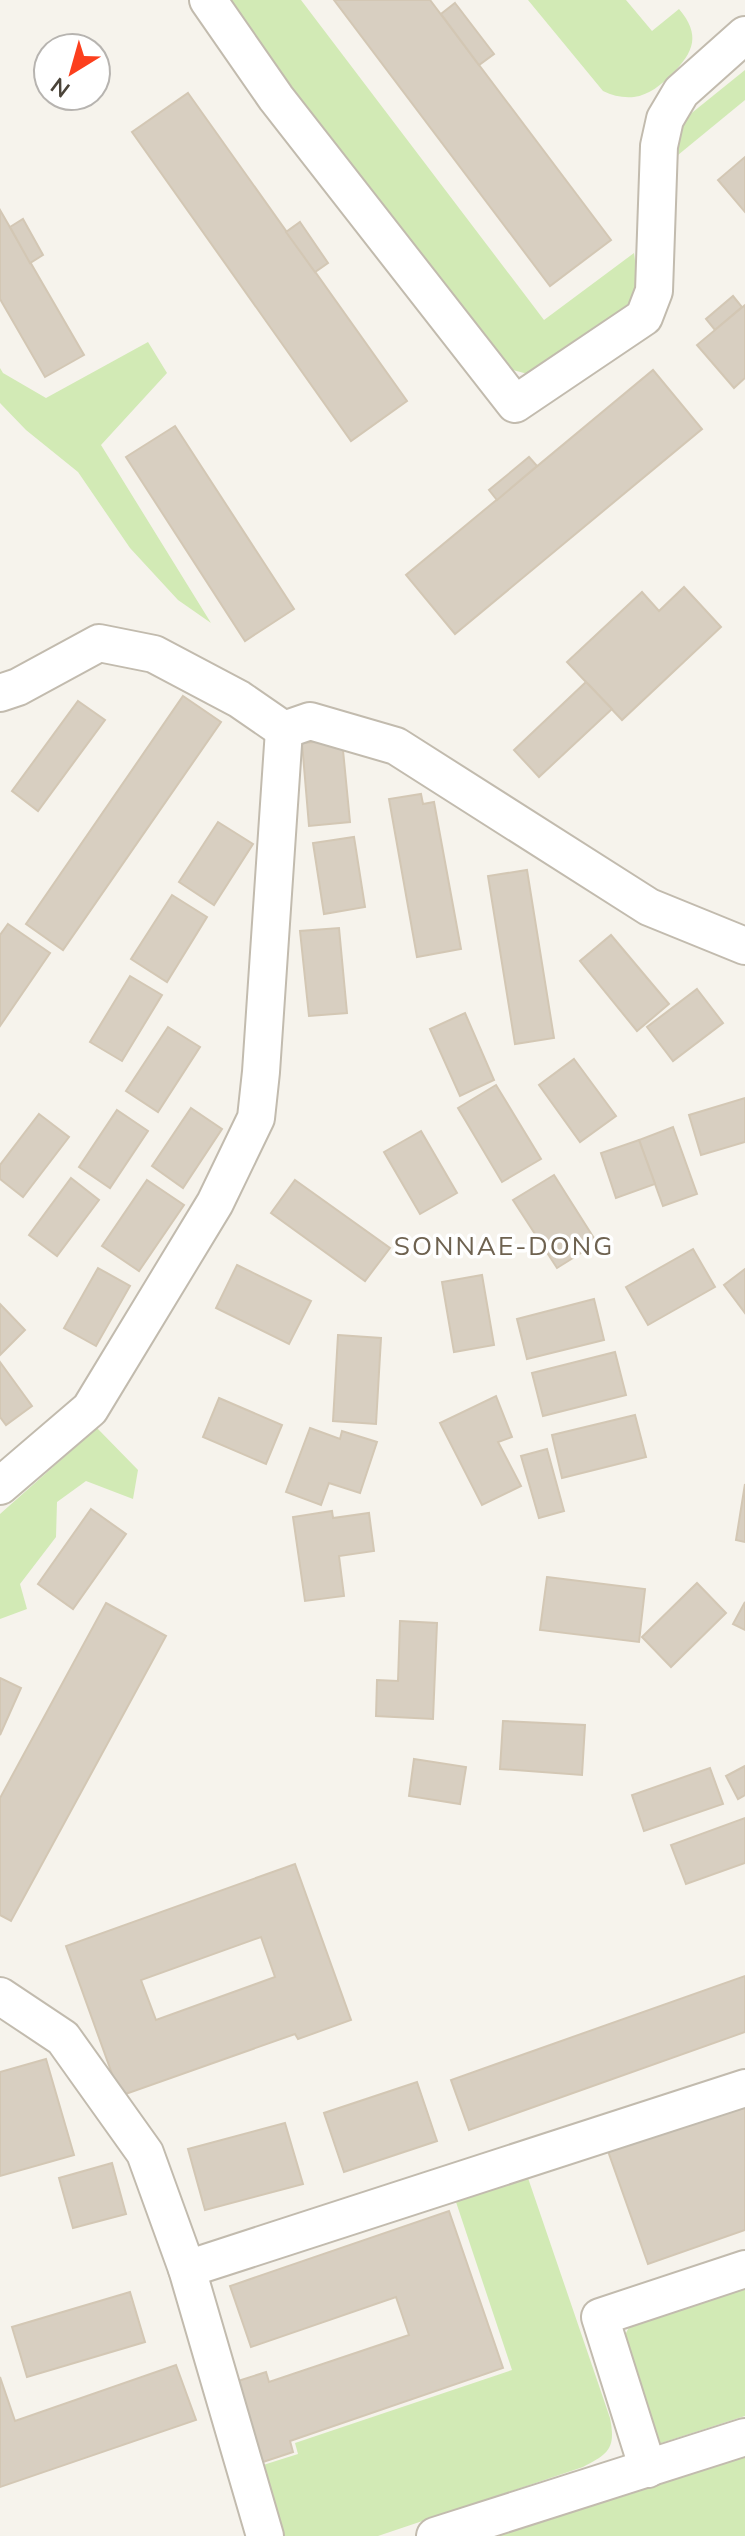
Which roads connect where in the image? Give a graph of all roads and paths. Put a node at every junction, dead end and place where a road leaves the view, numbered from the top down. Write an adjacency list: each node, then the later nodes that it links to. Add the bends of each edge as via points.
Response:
1 (208, 0): 2 (street, via 276,98 515,404 644,317 654,291 659,146 665,119 681,92)
2 (745, 35)
3 (0, 693): 4 (street, via 99,643 154,654 239,699)
4 (284, 730): 5 (street, via 310,721 396,746 649,907); 6 (street, via 256,1118 215,1203 90,1409)
5 (745, 946)
6 (0, 1486)
7 (0, 1996): 9 (street, via 63,2038 145,2153)
8 (745, 2088): 9 (street)
9 (187, 2269): 13 (street)
10 (745, 2269): 12 (street, via 600,2317)
11 (745, 2437): 12 (street)
12 (648, 2469): 14 (street)
13 (265, 2536)
14 (435, 2536)

